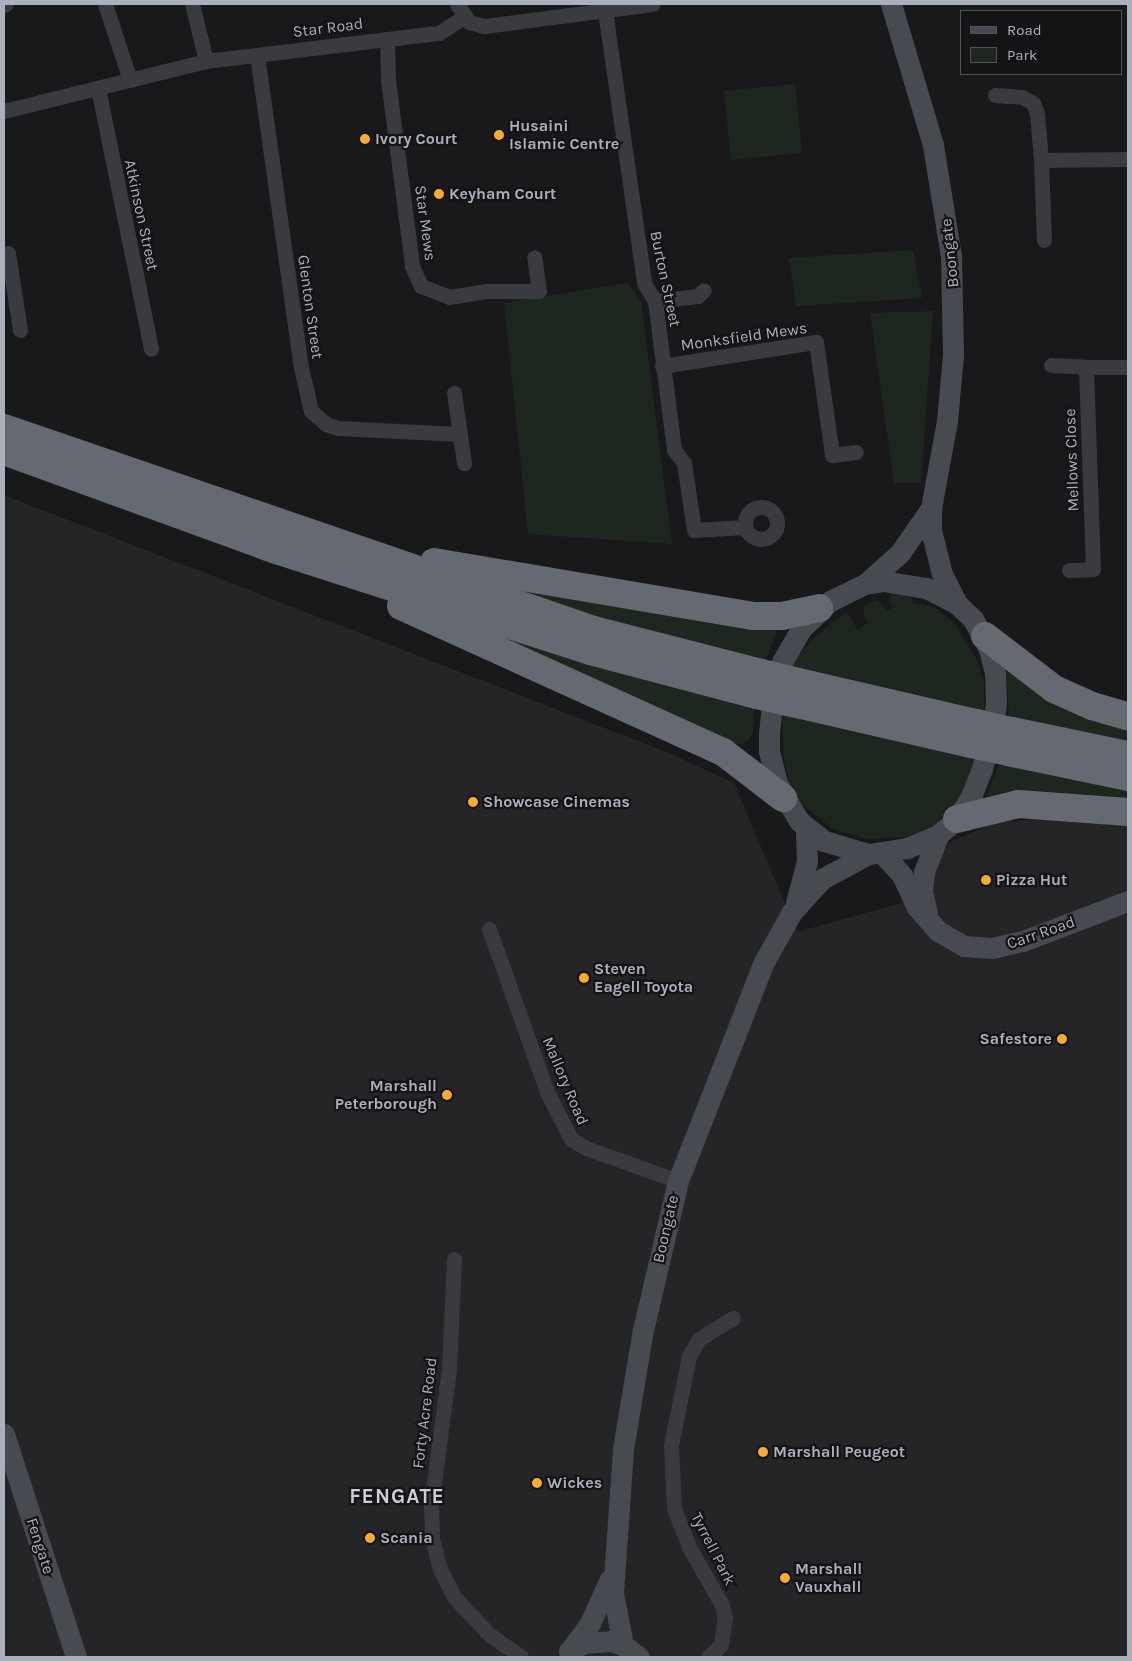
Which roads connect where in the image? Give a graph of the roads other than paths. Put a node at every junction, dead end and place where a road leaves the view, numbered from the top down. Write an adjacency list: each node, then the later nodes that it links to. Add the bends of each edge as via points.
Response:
1 (105, 4): 10 (street)
2 (192, 4): 9 (street)
3 (653, 4): 6 (street, Star Road)
4 (892, 4): 34 (street, Boongate, via 933,145 951,256 953,355 940,469)
5 (461, 10): 6 (street, Star Road, via 475,25 484,26); 7 (street, Star Road, via 439,33)
6 (605, 11): 20 (street, Burton Street, via 644,283)
7 (387, 39): 8 (street, Star Road); 17 (street, Star Mews, via 388,80 415,275 421,286 440,296 477,285 539,291)
8 (257, 54): 9 (street, Star Road); 30 (street, Glenton Street, via 301,367 311,411 326,424 338,428)
9 (206, 61): 10 (street, Star Road)
10 (130, 80): 11 (street, Star Road)
11 (98, 88): 13 (street, Star Road); 23 (street, Atkinson Street)
12 (995, 95): 15 (street, via 1022,97 1033,103)
13 (4, 111)
14 (1128, 158): 15 (street)
15 (1042, 160): 16 (street)
16 (1044, 240)
17 (534, 257)
18 (8, 261): 21 (street)
19 (704, 290): 20 (street, via 698,296)
20 (655, 300): 25 (street, Burton Street)
21 (10, 304): 22 (street)
22 (20, 330)
23 (151, 349)
24 (1051, 365): 26 (street)
25 (662, 366): 32 (street, Monksfield Mews, via 816,335 832,455); 35 (street, Burton Street, via 674,450 684,463 694,530)
26 (1086, 367): 27 (street); 38 (street, Mellows Close, via 1093,569)
27 (1128, 367)
28 (454, 394): 30 (street)
29 (4, 428): 36 (highway)
30 (460, 434): 33 (street)
31 (4, 451): 37 (highway)
32 (856, 452)
33 (464, 463)
34 (931, 508): 39 (street, Boongate, via 900,553); 40 (street, Boongate, via 934,553)
35 (746, 527)
36 (346, 546): 41 (highway, via 752,616 782,616); 43 (highway)
37 (276, 550): 43 (highway, via 590,651); 48 (highway, via 723,752)
38 (1069, 570)
39 (865, 584): 40 (street, via 904,583 926,588); 41 (street)
40 (957, 604): 42 (street)
41 (819, 608): 48 (street, via 790,646 774,686 769,752)
42 (985, 636): 44 (highway, via 1054,689 1092,706); 51 (street, via 995,673 993,732 976,784)
43 (760, 684): 45 (highway, bridge)
44 (1128, 716)
45 (1010, 742): 46 (highway); 47 (highway)
46 (1128, 755)
47 (1128, 777)
48 (783, 798): 50 (street)
49 (1128, 812): 51 (highway, via 1018,804)
50 (806, 827): 52 (street, via 840,848); 54 (street, Boongate, via 804,883)
51 (947, 827): 52 (street, via 907,848); 55 (street, via 924,872 922,891)
52 (875, 854): 54 (street, Boongate, via 822,879); 55 (street, Carr Road, via 902,875 917,907)
53 (1128, 900): 55 (street, Carr Road, via 1035,937 992,948 957,944)
54 (792, 912): 57 (street, Boongate, via 764,962)
55 (929, 920)
56 (489, 929): 57 (street, Mallory Road, via 548,1092 571,1139 586,1148)
57 (678, 1181): 61 (street, Boongate, via 643,1330 629,1412)
58 (454, 1259): 65 (street, Forty Acre Road, via 449,1369 431,1506 432,1538 440,1569 455,1598 490,1635)
59 (733, 1318): 66 (street, Tyrrell Park, via 699,1340 694,1348 674,1420 670,1466 674,1508 689,1547 722,1605 725,1618 721,1645)
60 (4, 1434): 64 (street, Fengate)
61 (614, 1566): 62 (street, Boongate, via 615,1612); 63 (street, Boongate, via 604,1596)
62 (631, 1651): 63 (street, via 597,1640)
63 (567, 1653)
64 (76, 1657)
65 (522, 1657)
66 (708, 1657)

